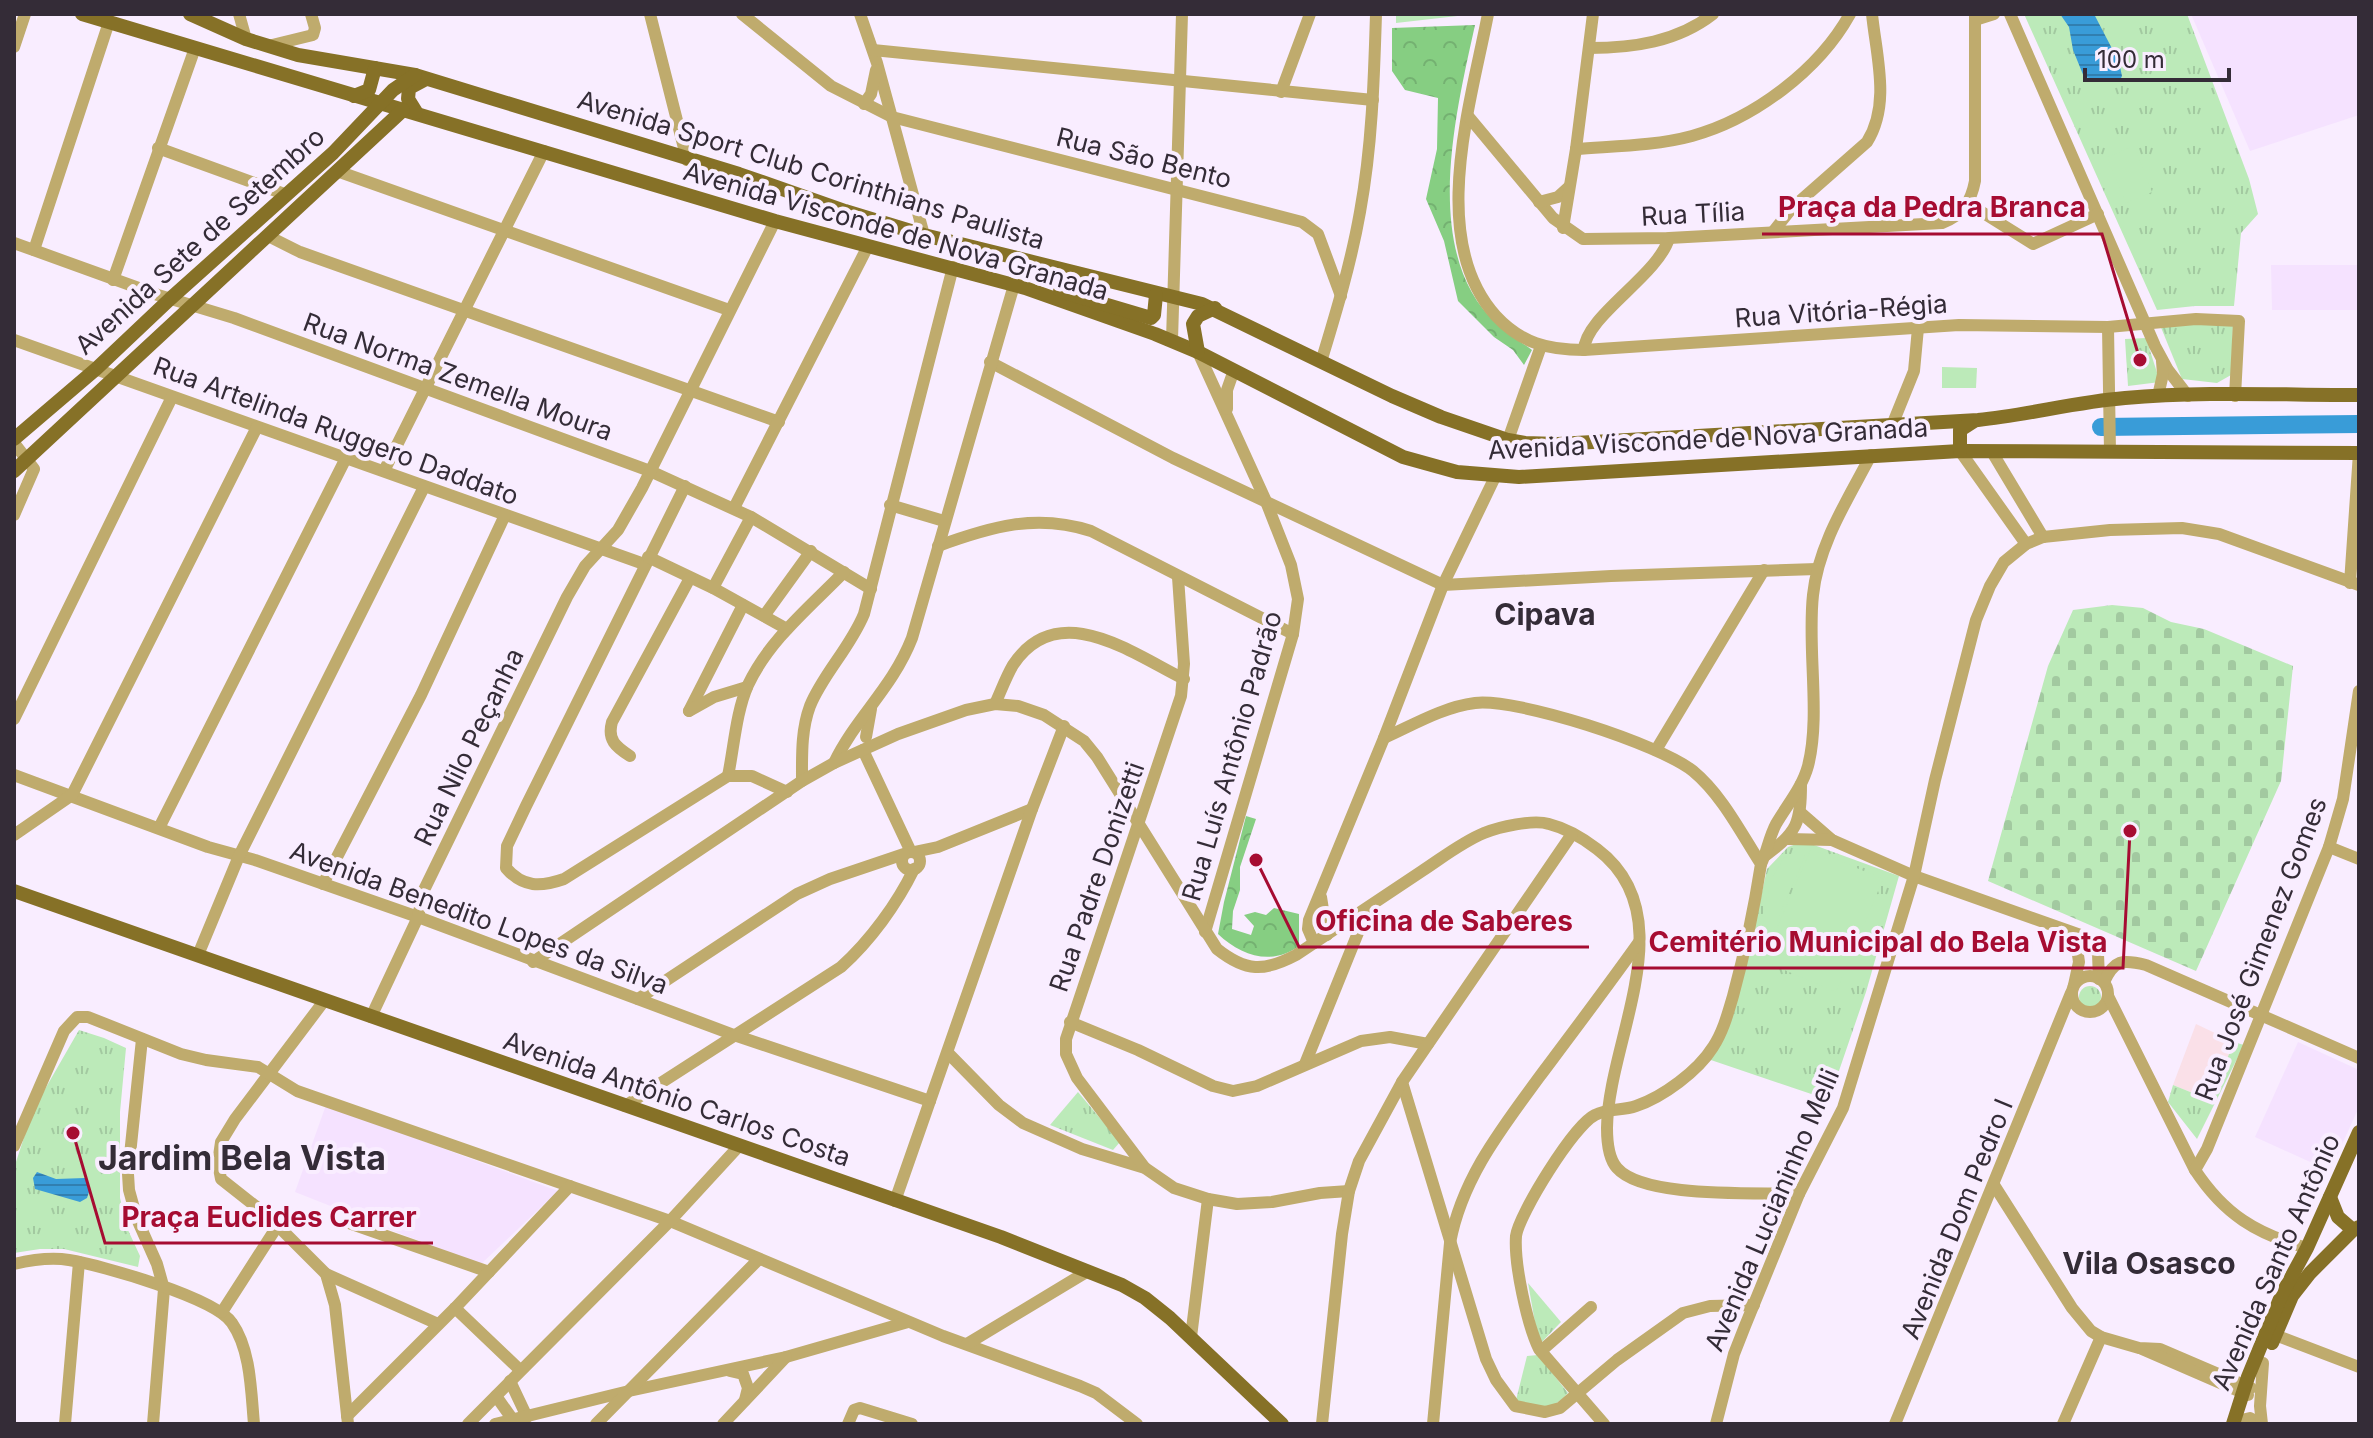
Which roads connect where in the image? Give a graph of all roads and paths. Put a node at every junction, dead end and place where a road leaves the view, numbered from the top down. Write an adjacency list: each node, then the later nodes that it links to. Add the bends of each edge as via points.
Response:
1 (25, 14): 23 (street)
2 (82, 14): 20 (main road, Avenida Visconde de Nova Granada)
3 (190, 14): 21 (main road, Avenida Sport Club Corinthians Paulista)
4 (239, 14): 21 (street)
5 (311, 14): 22 (street, via 313,35)
6 (650, 14): 41 (street)
7 (742, 14): 34 (street, Rua São Bento, via 831,86)
8 (860, 14): 26 (street)
9 (1182, 14): 29 (street)
10 (1310, 14): 30 (street)
11 (1376, 14): 32 (street)
12 (1488, 14): 36 (street)
13 (1593, 14): 25 (street)
14 (1713, 14): 25 (street, via 1666,39)
15 (1850, 14): 39 (street, via 1801,74 1726,123 1678,139)
16 (1872, 14): 52 (street, via 1880,105 1872,134)
17 (1994, 14): 19 (street)
18 (2010, 14): 48 (street)
19 (1975, 17): 47 (street, via 1977,167)
20 (109, 22): 24 (main road, Avenida Visconde de Nova Granada); 58 (street)
21 (246, 39): 22 (main road, Avenida Sport Club Corinthians Paulista)
22 (268, 46): 27 (main road, Avenida Sport Club Corinthians Paulista)
23 (14, 47)
24 (195, 48): 31 (main road, Avenida Visconde de Nova Granada); 38 (street)
25 (1589, 48): 39 (street)
26 (875, 57): 29 (street); 34 (street, via 871,94); 37 (street)
27 (375, 68): 28 (main road, Avenida Sport Club Corinthians Paulista); 31 (main road, via 369,90)
28 (422, 77): 33 (main road, Avenida Sete de Setembro, via 402,82); 35 (main road, via 409,88); 41 (main road, Avenida Sport Club Corinthians Paulista)
29 (1179, 80): 30 (street); 44 (street)
30 (1281, 92): 32 (street)
31 (354, 96): 33 (main road, Avenida Visconde de Nova Granada)
32 (1373, 100): 63 (street, via 1360,212)
33 (381, 103): 35 (main road, Avenida Visconde de Nova Granada); 45 (main road, Avenida Sete de Setembro)
34 (864, 104): 37 (street, Rua São Bento)
35 (409, 111): 40 (main road, Avenida Visconde de Nova Granada); 42 (main road, Avenida Sete de Setembro)
36 (1468, 116): 46 (street, Rua Tília); 75 (street, via 1458,211 1468,268 1489,308 1508,329)
37 (892, 117): 44 (street, Rua São Bento); 53 (street)
38 (158, 148): 45 (street); 60 (street)
39 (1576, 149): 43 (street)
40 (544, 151): 49 (main road, Avenida Visconde de Nova Granada); 51 (street)
41 (687, 160): 53 (main road, Avenida Sport Club Corinthians Paulista)
42 (337, 171): 51 (street); 54 (main road, Avenida Sete de Setembro)
43 (1569, 187): 46 (street, via 1558,197); 50 (street)
44 (1175, 190): 63 (street, Rua São Bento, via 1311,227); 64 (street)
45 (287, 195): 65 (main road, Avenida Sete de Setembro)
46 (1539, 202): 50 (street, Rua Tília)
47 (1969, 204): 48 (street, via 2033,244); 52 (street, Rua Tília, via 1942,223)
48 (2098, 214): 70 (street)
49 (775, 221): 57 (main road, Avenida Visconde de Nova Granada); 68 (street, Rua Nilo Peçanha)
50 (1563, 228): 55 (street, Rua Tília, via 1590,240)
51 (503, 230): 68 (street); 69 (street)
52 (1773, 232): 55 (street, Rua Tília)
53 (924, 235): 62 (main road, Avenida Sport Club Corinthians Paulista)
54 (268, 236): 66 (main road, Avenida Sete de Setembro); 69 (street)
55 (1669, 238): 76 (street, via 1660,257 1588,333)
56 (14, 243): 58 (street, Rua Norma Zemella Moura)
57 (868, 246): 59 (main road, Avenida Visconde de Nova Granada); 94 (street)
58 (34, 250): 60 (street, Rua Norma Zemella Moura)
59 (953, 267): 61 (main road, Avenida Visconde de Nova Granada); 113 (street)
60 (113, 280): 65 (street, Rua Norma Zemella Moura)
61 (1020, 286): 62 (main road, via 1044,286 1150,318); 74 (main road, Avenida Visconde de Nova Granada); 79 (street)
62 (1156, 295): 64 (main road, Avenida Sport Club Corinthians Paulista)
63 (1341, 296): 80 (street)
64 (1173, 298): 67 (main road, Avenida Sport Club Corinthians Paulista); 74 (street)
65 (170, 299): 66 (street, Rua Norma Zemella Moura); 81 (main road, Avenida Sete de Setembro)
66 (193, 305): 83 (main road, Avenida Sete de Setembro); 84 (street, Rua Norma Zemella Moura)
67 (1215, 308): 77 (main road, via 1193,324); 80 (main road, Avenida Sport Club Corinthians Paulista)
68 (729, 310): 85 (street, Rua Nilo Peçanha)
69 (464, 311): 84 (street); 85 (street)
70 (2145, 324): 71 (street, Rua Vitória-Régia); 78 (street); 89 (street, Rua Vitória-Régia, via 2239,321)
71 (2108, 327): 72 (street, Rua Vitória-Régia); 91 (street)
72 (1918, 328): 76 (street, Rua Vitória-Régia); 95 (street, via 1914,371)
73 (14, 340): 81 (street, Rua Artelinda Ruggero Daddato)
74 (1172, 340): 77 (main road, Avenida Visconde de Nova Granada)
75 (1541, 346): 76 (street, Rua Vitória-Régia); 97 (street)
76 (1584, 350)
77 (1198, 352): 82 (main road, Avenida Visconde de Nova Granada); 92 (street, Rua Luís Antônio Padrão)
78 (2161, 358): 87 (street); 88 (street)
79 (990, 362): 112 (street, via 1173,458); 118 (street)
80 (1321, 362): 97 (main road, Avenida Sport Club Corinthians Paulista, via 1417,407)
81 (96, 369): 83 (street, Rua Artelinda Ruggero Daddato); 98 (main road, Avenida Sete de Setembro)
82 (1234, 370): 92 (street); 109 (main road, Avenida Visconde de Nova Granada, via 1403,457)
83 (117, 376): 90 (street, Rua Artelinda Ruggero Daddato); 105 (main road, Avenida Sete de Setembro)
84 (424, 388): 107 (street); 108 (street, Rua Norma Zemella Moura)
85 (690, 390): 94 (street); 108 (street, Rua Nilo Peçanha)
86 (2359, 395): 89 (main road, Avenida Sport Club Corinthians Paulista)
87 (2158, 396): 88 (main road, Avenida Sport Club Corinthians Paulista); 91 (main road, Avenida Sport Club Corinthians Paulista)
88 (2188, 396): 89 (main road, Avenida Sport Club Corinthians Paulista)
89 (2235, 396)
90 (172, 397): 96 (street, Rua Artelinda Ruggero Daddato); 144 (street)
91 (2110, 401): 93 (main road, Avenida Sport Club Corinthians Paulista); 99 (street)
92 (1227, 412): 112 (street, Rua Luís Antônio Padrão)
93 (1978, 420): 95 (main road, Avenida Sport Club Corinthians Paulista); 100 (main road, via 1960,430)
94 (779, 422): 114 (street)
95 (1893, 423): 97 (main road, Avenida Sport Club Corinthians Paulista, via 1558,444)
96 (257, 427): 104 (street, Rua Artelinda Ruggero Daddato); 159 (street)
97 (1508, 440)
98 (14, 441): 105 (street)
99 (2110, 449): 101 (main road, Avenida Visconde de Nova Granada); 102 (main road, Avenida Visconde de Nova Granada)
100 (1960, 451): 101 (main road, Avenida Visconde de Nova Granada); 103 (main road, Avenida Visconde de Nova Granada); 120 (street)
101 (1992, 452): 119 (street)
102 (2359, 453): 122 (street)
103 (1871, 455): 109 (main road, Avenida Visconde de Nova Granada); 126 (street)
104 (346, 458): 107 (street, Rua Artelinda Ruggero Daddato); 163 (street)
105 (28, 459): 106 (main road, Avenida Sete de Setembro); 115 (street, via 34,473)
106 (14, 471)
107 (384, 471): 111 (street, Rua Artelinda Ruggero Daddato)
108 (650, 471): 110 (street, Rua Norma Zemella Moura); 123 (street, Rua Nilo Peçanha, via 618,530)
109 (1495, 477): 132 (street)
110 (685, 486): 114 (street, Rua Norma Zemella Moura); 125 (street)
111 (424, 487): 116 (street, Rua Artelinda Ruggero Daddato); 169 (street)
112 (1265, 499): 132 (street); 138 (street, Rua Luís Antônio Padrão, via 1296,581)
113 (890, 505): 118 (street); 134 (street)
114 (734, 508): 117 (street, Rua Norma Zemella Moura)
115 (14, 515)
116 (505, 515): 123 (street, Rua Artelinda Ruggero Daddato); 174 (street, via 421,695)
117 (751, 517): 124 (street, Rua Norma Zemella Moura); 133 (street)
118 (944, 521): 121 (street)
119 (2043, 537): 120 (street); 131 (street, via 2155,527 2203,530)
120 (2026, 544): 173 (street, Avenida Lucianinho Melli, via 1998,571 1976,620)
121 (938, 546): 129 (street, via 1003,525 1055,522 1091,531); 143 (street, via 908,650)
122 (2357, 546): 131 (street)
123 (601, 548): 125 (street, Rua Artelinda Ruggero Daddato); 178 (street, Rua Nilo Peçanha, via 567,597 423,892)
124 (811, 551): 128 (street, Rua Norma Zemella Moura); 136 (street)
125 (646, 561): 130 (street, Rua Artelinda Ruggero Daddato); 155 (street, via 507,846 506,868 527,884 564,879)
126 (1817, 569): 127 (street); 157 (street, via 1810,658 1812,741)
127 (1764, 570): 132 (street); 150 (street)
128 (844, 572): 134 (street, Rua Norma Zemella Moura); 137 (street)
129 (1178, 577): 138 (street); 139 (street, Rua Padre Donizetti)
130 (690, 578): 133 (street, Rua Artelinda Ruggero Daddato); 151 (street, via 612,722 611,739)
131 (2355, 584)
132 (1443, 585): 147 (street)
133 (713, 588): 135 (street, Rua Artelinda Ruggero Daddato)
134 (871, 589): 156 (street, via 857,631 811,705 803,733)
135 (743, 605): 136 (street, Rua Artelinda Ruggero Daddato); 140 (street, via 689,711)
136 (764, 616): 137 (street, Rua Artelinda Ruggero Daddato)
137 (787, 629): 140 (street)
138 (1293, 634): 179 (street, Rua Luís Antônio Padrão)
139 (1184, 679): 142 (street, via 1098,636 1071,631 1049,636 1023,653); 162 (street, Rua Padre Donizetti)
140 (747, 687): 155 (street)
141 (2359, 691): 168 (street, Rua José Gimenez Gomes, via 2343,799)
142 (995, 704): 145 (street, via 1033,710); 149 (street)
143 (871, 709): 146 (street); 149 (street)
144 (14, 719)
145 (1064, 726): 160 (street); 162 (street, via 1097,757)
146 (856, 727): 148 (street); 149 (street)
147 (1384, 738): 150 (street, via 1460,706 1501,702); 176 (street)
148 (845, 740): 152 (street); 153 (street)
149 (867, 744): 152 (street); 170 (street)
150 (1656, 750): 172 (street, via 1704,783)
151 (630, 756)
152 (850, 756): 153 (street)
153 (834, 763): 156 (street)
154 (14, 775): 159 (street, Avenida Benedito Lopes da Silva)
155 (728, 776): 158 (street, via 752,776)
156 (802, 781): 158 (street)
157 (1801, 784): 161 (street); 172 (street, via 1774,829)
158 (787, 792): 185 (street)
159 (72, 795): 163 (street, Avenida Benedito Lopes da Silva); 165 (street)
160 (1032, 809): 170 (street); 200 (street)
161 (1801, 813): 166 (street); 167 (street)
162 (1139, 822): 179 (street); 194 (street, Rua Padre Donizetti)
163 (159, 828): 169 (street, Avenida Benedito Lopes da Silva)
164 (1572, 834): 177 (street, via 1547,823 1496,828); 182 (street, via 1602,852 1623,875 1636,906); 199 (street)
165 (14, 835)
166 (1788, 839): 167 (street); 172 (street)
167 (1832, 840): 173 (street)
168 (2329, 847): 171 (street); 192 (street, Rua José Gimenez Gomes)
169 (239, 856): 174 (street, Avenida Benedito Lopes da Silva); 184 (street)
170 (909, 859): 189 (street, via 830,879 784,902); 197 (street, via 900,895 860,948 841,967)
171 (2359, 859)
172 (1764, 860): 207 (street, via 1743,958 1713,1047 1659,1095 1637,1106)
173 (1914, 876): 180 (street); 216 (street, Avenida Lucianinho Melli, via 1843,1108)
174 (323, 884): 178 (street, Avenida Benedito Lopes da Silva)
175 (14, 891): 184 (main road, Avenida Antônio Carlos Costa)
176 (1322, 894): 181 (street); 183 (street, via 1308,925)
177 (1369, 907): 181 (street); 202 (street)
178 (418, 917): 185 (street, Avenida Benedito Lopes da Silva); 193 (street, Rua Nilo Peçanha)
179 (1205, 932): 183 (street, via 1231,960 1260,968 1287,960)
180 (2075, 934): 186 (street, via 2095,947); 187 (street, Avenida Dom Pedro I, via 2079,962)
181 (1327, 935): 183 (street)
182 (1641, 940): 207 (street); 224 (street, via 1487,1152 1459,1208)
183 (1314, 943)
184 (198, 955): 190 (main road, Avenida Antônio Carlos Costa)
185 (533, 962): 189 (street, Avenida Benedito Lopes da Silva)
186 (2101, 980): 187 (street, via 2083,977); 188 (street); 192 (street, via 2110,968 2133,962)
187 (2072, 989): 191 (street, via 2077,1008); 196 (street, Avenida Dom Pedro I)
188 (2108, 996): 191 (street, via 2103,1007); 195 (street)
189 (638, 999): 197 (street, Avenida Benedito Lopes da Silva)
190 (324, 1001): 193 (main road, Avenida Antônio Carlos Costa); 203 (street)
191 (2090, 1012): 195 (street); 196 (street)
192 (2259, 1016): 201 (street); 212 (street, Rua José Gimenez Gomes)
193 (371, 1017): 206 (main road, Avenida Antônio Carlos Costa)
194 (1070, 1022): 202 (street, via 1233,1091); 211 (street, Rua Padre Donizetti, via 1066,1054 1072,1069)
195 (2123, 1028): 212 (street)
196 (2056, 1029): 213 (street, Avenida Dom Pedro I)
197 (734, 1035): 205 (street, Avenida Benedito Lopes da Silva); 206 (street)
198 (142, 1039): 203 (street, via 206,1060); 209 (street, via 77,1017 64,1031); 226 (street, via 128,1174 137,1219)
199 (1428, 1044): 202 (street, via 1374,1039); 204 (street)
200 (948, 1053): 205 (street); 211 (street, via 1023,1123)
201 (2359, 1058)
202 (1305, 1064)
203 (269, 1071): 214 (street, via 297,1091); 222 (street, via 221,1142 218,1163 221,1179)
204 (1402, 1082): 215 (street, via 1373,1132); 224 (street)
205 (930, 1101): 219 (street)
206 (625, 1106): 210 (main road, Avenida Antônio Carlos Costa)
207 (1608, 1109): 216 (street, via 1610,1155 1632,1179 1669,1191); 245 (street, via 1592,1116 1567,1143 1517,1232 1516,1258)
208 (2359, 1132): 217 (main road, Avenida Santo Antônio)
209 (14, 1146)
210 (739, 1146): 219 (main road, Avenida Antônio Carlos Costa); 220 (street)
211 (1145, 1168): 218 (street, via 1174,1188)
212 (2195, 1170): 225 (street, via 2239,1219)
213 (1994, 1185): 243 (street, via 2072,1308); 262 (street, Avenida Dom Pedro I)
214 (570, 1186): 220 (street); 231 (street)
215 (1349, 1191): 218 (street, via 1237,1204); 275 (street)
216 (1799, 1194): 235 (street, Avenida Lucianinho Melli)
217 (2330, 1197): 223 (main road, via 2338,1217); 225 (main road, Avenida Santo Antônio)
218 (1208, 1199): 242 (street)
219 (895, 1201): 230 (main road, Avenida Antônio Carlos Costa)
220 (670, 1221): 227 (street); 249 (street)
221 (349, 1223): 231 (street)
222 (278, 1225): 232 (street); 238 (street)
223 (2356, 1229): 225 (main road); 241 (main road, Avenida Santo Antônio, via 2292,1296)
224 (1450, 1243): 254 (street, via 1486,1359 1515,1406 1545,1412 1560,1408); 276 (street)
225 (2307, 1248): 252 (main road, Avenida Santo Antônio, via 2282,1294)
226 (151, 1251): 233 (street, via 144,1271); 234 (street)
227 (758, 1260): 239 (street); 253 (street)
228 (79, 1262): 229 (street, via 44,1259); 233 (street); 263 (street)
229 (14, 1264)
230 (1088, 1271): 242 (main road, Avenida Antônio Carlos Costa, via 1145,1298); 244 (street)
231 (489, 1272): 237 (street)
232 (326, 1274): 240 (street); 260 (street, via 335,1305)
233 (127, 1275): 234 (street)
234 (164, 1289): 238 (street); 264 (street)
235 (1754, 1305): 254 (street, via 1683,1313); 278 (street, Avenida Lucianinho Melli, via 1734,1354)
236 (1591, 1307): 245 (street)
237 (455, 1308): 240 (street); 249 (street)
238 (222, 1312): 265 (street, via 244,1350)
239 (908, 1322): 244 (street); 246 (street)
240 (438, 1324): 260 (street)
241 (2275, 1335): 247 (main road, Avenida Santo Antônio); 248 (street)
242 (1191, 1337): 274 (main road, Avenida Antônio Carlos Costa)
243 (2101, 1337): 252 (street, via 2160,1349); 279 (street)
244 (967, 1344): 273 (street, via 1096,1393)
245 (1541, 1351): 254 (street)
246 (786, 1357): 250 (street); 256 (street)
247 (2263, 1363): 252 (main road, Avenida Santo Antônio); 280 (street)
248 (2359, 1367)
249 (520, 1370): 251 (street)
250 (724, 1371): 253 (street); 256 (street, via 743,1374)
251 (510, 1381): 255 (street); 258 (street)
252 (2246, 1390): 259 (main road, Avenida Santo Antônio)
253 (629, 1391): 258 (street); 268 (street)
254 (1577, 1393): 277 (street)
255 (496, 1396): 261 (street); 266 (street)
256 (745, 1400): 269 (street)
257 (871, 1410): 270 (street, via 854,1410); 271 (street); 272 (street)
258 (527, 1417): 261 (street)
259 (2234, 1419): 280 (street)
260 (347, 1420)
261 (513, 1420): 267 (street)
262 (1898, 1423)
263 (65, 1424)
264 (153, 1424)
265 (254, 1424)
266 (468, 1424)
267 (495, 1424)
268 (596, 1424)
269 (723, 1424)
270 (848, 1424)
271 (866, 1424)
272 (912, 1424)
273 (1137, 1424)
274 (1282, 1424)
275 (1322, 1424)
276 (1433, 1424)
277 (1604, 1424)
278 (1716, 1424)
279 (2063, 1424)
280 (2261, 1424)

